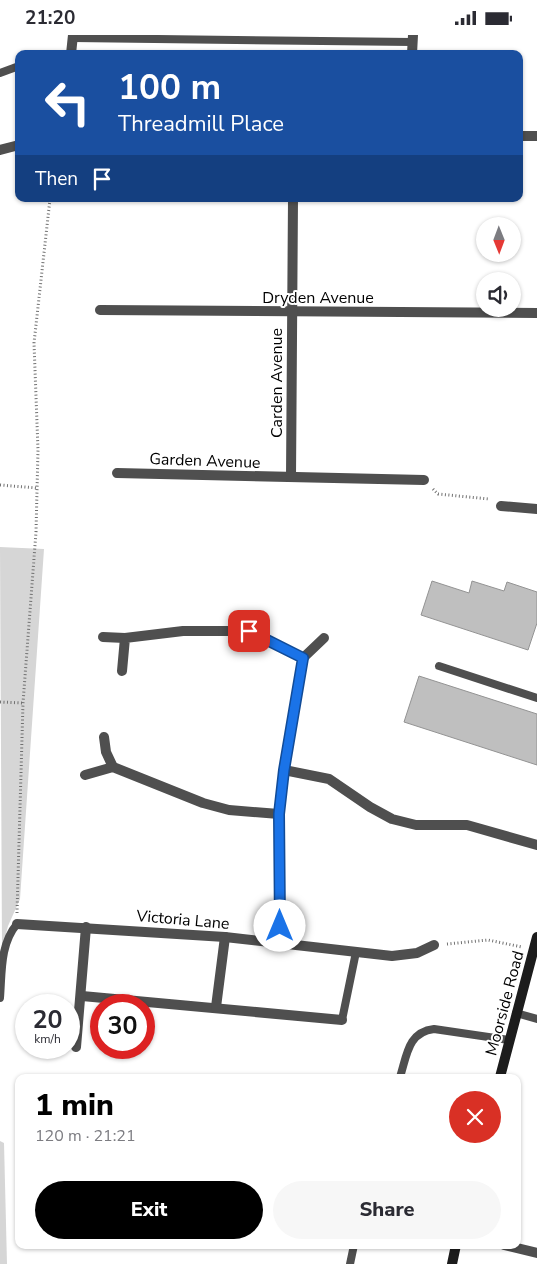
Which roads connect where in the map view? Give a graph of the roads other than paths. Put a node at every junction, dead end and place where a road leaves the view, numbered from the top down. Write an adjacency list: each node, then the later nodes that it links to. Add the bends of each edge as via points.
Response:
1 (73, 36): 2 (lane); 3 (street)
2 (412, 38)
3 (71, 50)
4 (15, 67): 5 (lane)
5 (0, 73)
6 (523, 136): 7 (street)
7 (537, 136)
8 (15, 146): 9 (street)
9 (0, 150)
10 (293, 202): 12 (street, Carden Avenue)
11 (100, 310): 12 (street, Dryden Avenue)
12 (292, 312): 13 (street, Dryden Avenue); 15 (street, Carden Avenue)
13 (537, 313)
14 (118, 473): 15 (street, Garden Avenue)
15 (291, 477): 16 (street, Garden Avenue)
16 (424, 479)
17 (501, 506): 18 (street)
18 (537, 509)
19 (104, 637): 20 (street)
20 (125, 638): 22 (street, via 183,631 249,631); 24 (street)
21 (324, 638): 22 (street)
22 (303, 658): 28 (street)
23 (439, 666): 25 (lane)
24 (122, 671)
25 (537, 698)
26 (104, 737): 27 (street)
27 (113, 767): 29 (street); 30 (street, via 203,803 229,810)
28 (284, 770): 30 (street); 31 (street, via 329,779 392,819 423,825 466,825)
29 (85, 775)
30 (279, 814): 36 (street)
31 (537, 845)
32 (17, 924): 33 (street, Victoria Lane); 40 (lane, via 8,934 3,955)
33 (86, 927): 34 (street, Victoria Lane); 39 (street)
34 (225, 937): 36 (street, Victoria Lane); 41 (street)
35 (537, 937): 43 (street, Moorside Road)
36 (280, 944): 38 (street, Victoria Lane)
37 (434, 945): 38 (street, Victoria Lane, via 417,953 392,956)
38 (356, 952): 45 (lane)
39 (82, 996): 41 (street); 42 (street)
40 (0, 998)
41 (216, 1007): 45 (street)
42 (80, 1013)
43 (516, 1013): 44 (lane); 46 (street, Moorside Road)
44 (537, 1019)
45 (342, 1020)
46 (509, 1041): 47 (lane, via 424,1030 417,1034 409,1048); 48 (street, Moorside Road)
47 (401, 1074)
48 (501, 1074)
49 (353, 1249): 53 (lane)
50 (455, 1249): 54 (street)
51 (520, 1249): 52 (street)
52 (537, 1253)
53 (350, 1264)
54 (452, 1264)

